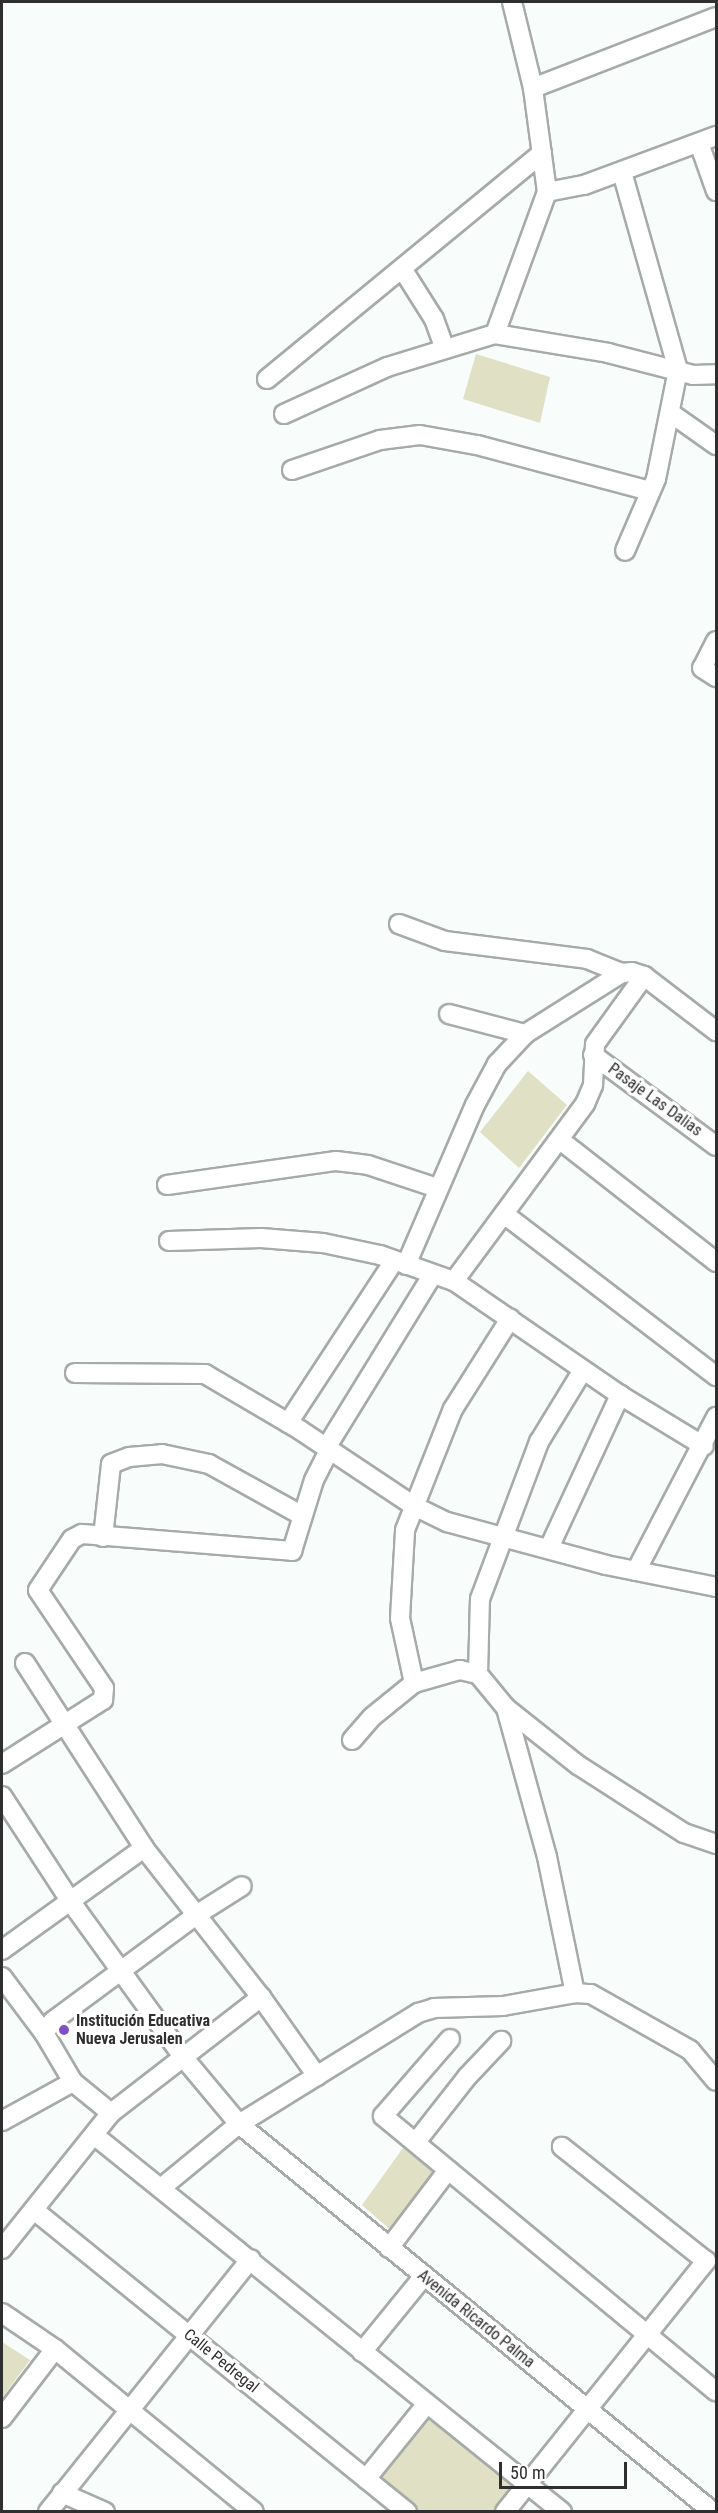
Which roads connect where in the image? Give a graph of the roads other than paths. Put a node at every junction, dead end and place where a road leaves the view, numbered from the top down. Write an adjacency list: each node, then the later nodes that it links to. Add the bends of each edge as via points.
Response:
1 (512, 2): 3 (street)
2 (717, 17): 3 (street)
3 (532, 88): 6 (street)
4 (717, 136): 5 (street)
5 (699, 143): 7 (street); 8 (street)
6 (542, 153): 9 (street); 10 (street)
7 (622, 172): 9 (street); 13 (street)
8 (717, 190)
9 (547, 192): 11 (street)
10 (403, 270): 12 (street, via 434,319); 15 (street)
11 (495, 334): 12 (street); 13 (street)
12 (445, 348): 16 (street, via 387,367)
13 (678, 370): 14 (street, via 693,375); 17 (street)
14 (717, 374)
15 (267, 379)
16 (284, 414)
17 (672, 414): 18 (street); 20 (street)
18 (717, 445)
19 (292, 470): 20 (street, via 380,440 420,435 477,445)
20 (650, 491): 21 (street)
21 (625, 551)
22 (717, 641): 23 (street, via 702,668)
23 (717, 677)
24 (399, 924): 25 (street, via 446,941 587,959)
25 (622, 973): 26 (street); 29 (street)
26 (644, 976): 28 (street); 30 (street, via 595,1044)
27 (449, 1014): 29 (street)
28 (717, 1031)
29 (525, 1034): 34 (street, via 497,1064)
30 (593, 1054): 31 (street, via 593,1085); 32 (street, Pasaje Las Dalias)
31 (560, 1140): 35 (street); 37 (street)
32 (717, 1146)
33 (166, 1185): 34 (street, via 336,1161 368,1165)
34 (437, 1188): 38 (street)
35 (504, 1214): 40 (street); 44 (street)
36 (169, 1241): 38 (street, via 284,1239 350,1247)
37 (717, 1262)
38 (400, 1263): 39 (street); 47 (street)
39 (434, 1274): 40 (street); 49 (street)
40 (454, 1281): 41 (street)
41 (510, 1320): 42 (street); 50 (street, via 453,1409)
42 (583, 1370): 45 (street); 53 (street, via 539,1442)
43 (75, 1373): 47 (street, via 204,1374)
44 (717, 1376)
45 (620, 1395): 48 (street); 54 (street)
46 (717, 1417): 48 (street)
47 (288, 1423): 49 (street)
48 (704, 1446): 55 (street)
49 (328, 1449): 50 (street); 51 (street)
50 (414, 1506): 53 (street, via 447,1522); 59 (street, via 402,1551 400,1618)
51 (301, 1515): 52 (street, via 292,1551); 52 (street, via 209,1464 174,1455 129,1457 111,1464)
52 (103, 1537): 61 (street, via 82,1534 72,1539 38,1590 104,1688 103,1700)
53 (502, 1539): 54 (street); 58 (street, via 480,1599)
54 (549, 1548): 55 (street)
55 (636, 1571): 56 (street)
56 (716, 1585)
57 (25, 1663): 61 (street)
58 (478, 1674): 59 (street, via 460,1670); 60 (street)
59 (414, 1683): 62 (street, via 372,1717)
60 (506, 1708): 65 (street, via 614,1788 684,1833); 73 (street, via 547,1857)
61 (66, 1723): 63 (street); 66 (street)
62 (352, 1740)
63 (2, 1764)
64 (2, 1796): 68 (street, Avenida Ricardo Palma)
65 (717, 1844)
66 (144, 1848): 68 (street); 69 (street)
67 (242, 1886): 69 (street)
68 (71, 1902): 70 (street); 71 (street, Avenida Ricardo Palma)
69 (196, 1915): 71 (street); 74 (street)
70 (2, 1950)
71 (122, 1972): 75 (street, via 53,2021); 78 (street, Avenida Ricardo Palma)
72 (2, 1977): 75 (street)
73 (575, 1993): 79 (street, via 536,2002 418,2013); 80 (street, via 609,2002 681,2044)
74 (261, 1997): 78 (street); 79 (street)
75 (44, 2033): 81 (street)
76 (450, 2039): 86 (street, via 383,2116)
77 (501, 2041): 86 (street)
78 (183, 2057): 82 (street); 84 (street, Avenida Ricardo Palma)
79 (317, 2076): 84 (street)
80 (717, 2081)
81 (74, 2082): 82 (street); 83 (street)
82 (111, 2114): 85 (street)
83 (2, 2121)
84 (239, 2124): 89 (street); 91 (street, Avenida Ricardo Palma)
85 (94, 2135): 89 (street); 90 (street)
86 (416, 2142): 88 (street)
87 (562, 2147): 96 (street, via 706,2261)
88 (448, 2170): 91 (street); 96 (street)
89 (161, 2188): 93 (street)
90 (34, 2210): 92 (street); 97 (street, Calle Pedregal, via 112,2269)
91 (389, 2248): 94 (street, Avenida Ricardo Palma)
92 (2, 2249)
93 (251, 2259): 97 (street); 99 (street)
94 (424, 2276): 99 (street); 102 (street, Avenida Ricardo Palma)
95 (2, 2313): 98 (street)
96 (647, 2335): 100 (street); 102 (street)
97 (190, 2336): 103 (street); 105 (street, Calle Pedregal)
98 (54, 2349): 103 (street); 104 (street)
99 (362, 2352): 101 (street)
100 (717, 2391)
101 (426, 2405): 105 (street); 106 (street)
102 (587, 2410): 106 (street); 114 (street, Avenida Ricardo Palma)
103 (128, 2411): 107 (street); 110 (street)
104 (2, 2418)
105 (366, 2479): 111 (street, Calle Pedregal)
106 (527, 2483): 112 (street); 113 (street)
107 (62, 2493): 108 (street); 109 (street)
108 (48, 2511)
109 (105, 2511)
110 (254, 2511)
111 (407, 2511)
112 (505, 2511)
113 (562, 2511)
114 (713, 2511)

